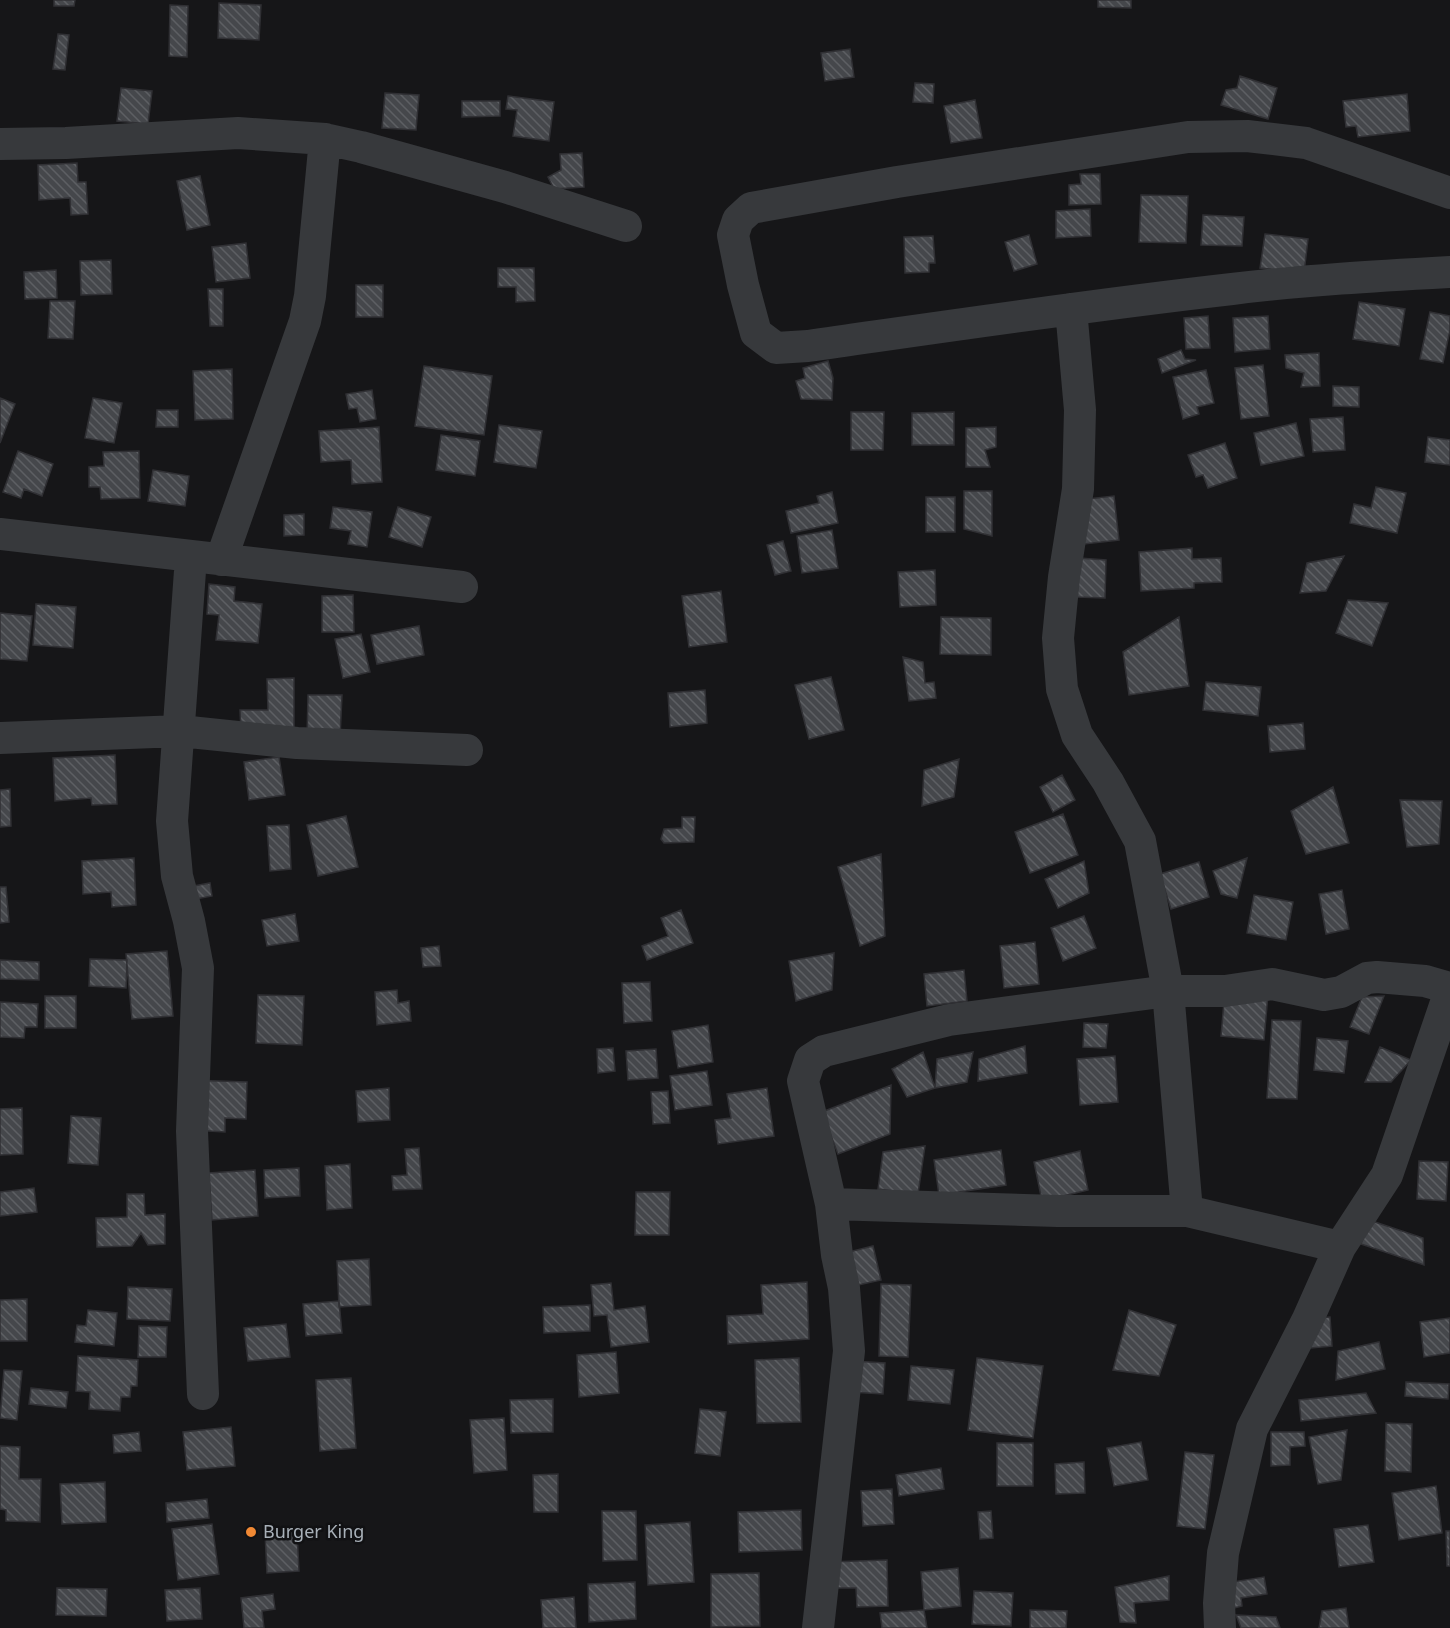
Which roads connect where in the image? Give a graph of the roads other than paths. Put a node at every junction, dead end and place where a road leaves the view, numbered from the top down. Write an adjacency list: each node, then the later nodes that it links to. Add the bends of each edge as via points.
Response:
1 (325, 139): 2 (street, via 238,133); 4 (street, via 505,187); 8 (street, via 305,321)
2 (0, 144)
3 (1450, 193): 6 (street, via 1306,142 1188,136 751,208 738,220 733,235 756,333 776,348)
4 (626, 226)
5 (1450, 272): 6 (street, via 1279,284)
6 (1071, 309): 14 (street, via 1080,410 1079,477 1059,638 1062,689 1077,735 1140,841)
7 (0, 534): 8 (street)
8 (206, 558): 9 (street); 10 (street)
9 (462, 587)
10 (180, 731): 11 (street); 12 (street, via 297,743); 18 (street, via 172,821 177,876 198,969 192,1131)
11 (0, 738)
12 (467, 750)
13 (1450, 990): 14 (street, via 1425,981 1377,977 1324,995 1272,984 1225,991); 17 (street, via 1387,1175)
14 (1168, 991): 15 (street, via 949,1020 824,1051 810,1060 803,1081); 16 (street)
15 (831, 1203): 16 (street); 19 (street, via 849,1351)
16 (1187, 1211): 17 (street)
17 (1340, 1247): 20 (street, via 1252,1430 1223,1553)
18 (203, 1394)
19 (818, 1628)
20 (1220, 1628)

